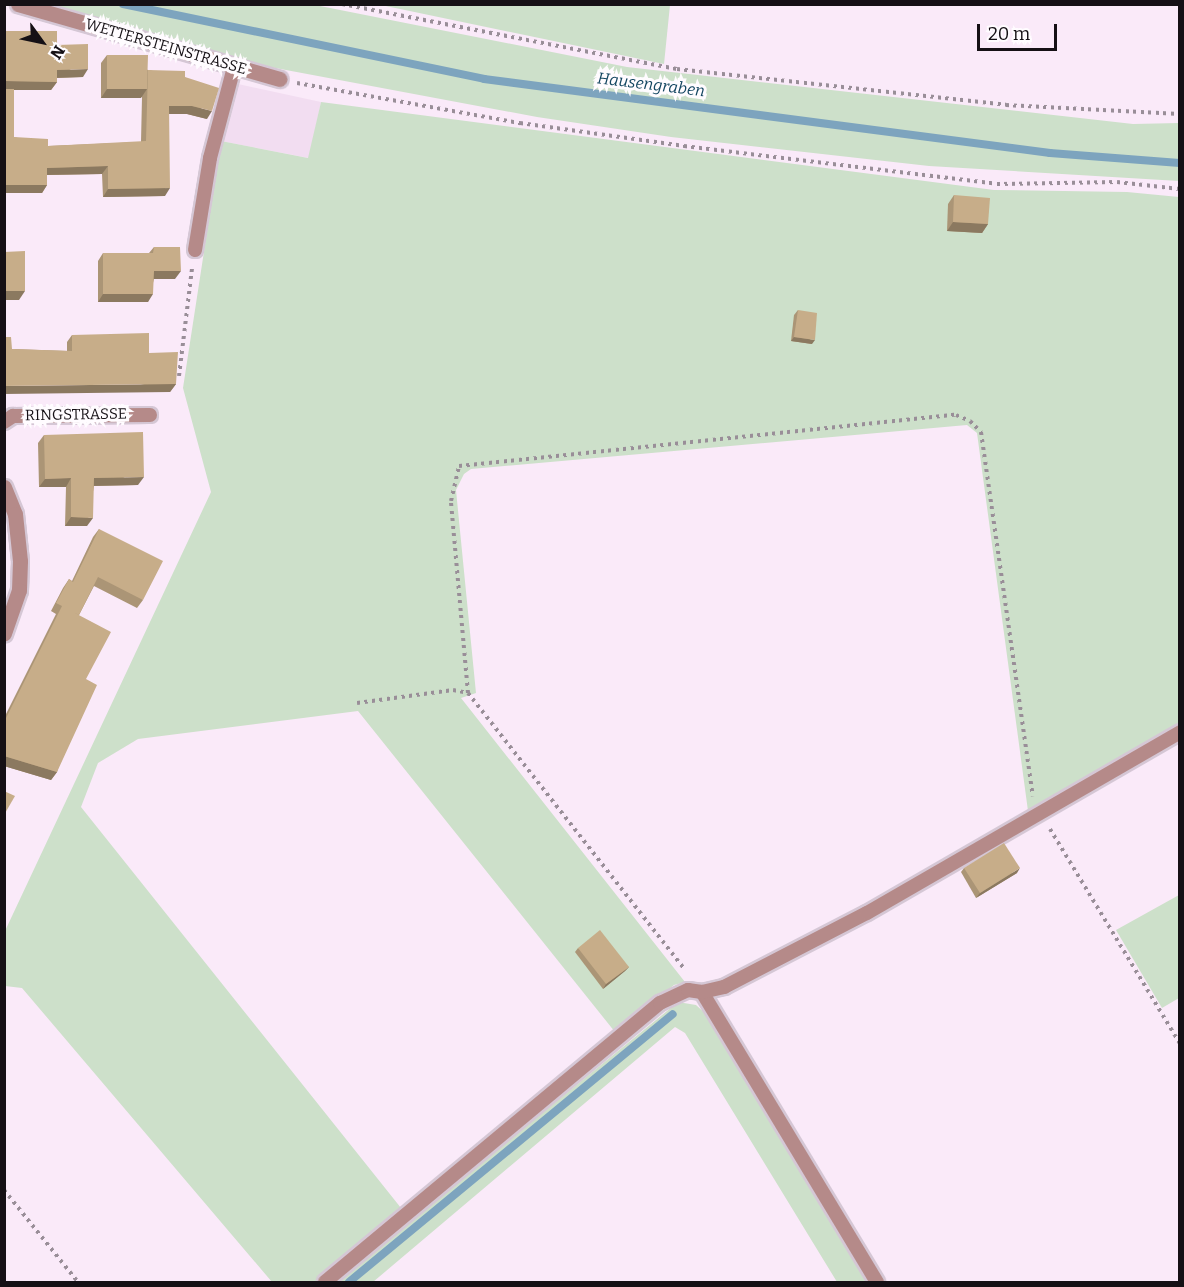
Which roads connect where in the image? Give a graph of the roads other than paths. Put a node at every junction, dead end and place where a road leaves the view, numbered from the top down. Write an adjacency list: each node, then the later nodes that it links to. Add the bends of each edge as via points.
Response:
1 (18, 4): 2 (street, WETTERSTEINSTRASSE)
2 (234, 67): 3 (street, WETTERSTEINSTRASSE); 4 (lane, via 210,158)
3 (279, 79)
4 (195, 250)
5 (150, 415): 6 (lane, RINGSTRASSE, via 13,416)
6 (4, 422)
7 (4, 487): 8 (street, via 15,514 20,561 19,590)
8 (4, 633)
9 (1179, 732): 10 (lane, via 867,912 724,987)
10 (702, 992): 11 (lane, via 688,990 660,1004); 12 (lane)
11 (325, 1282)
12 (877, 1282)

